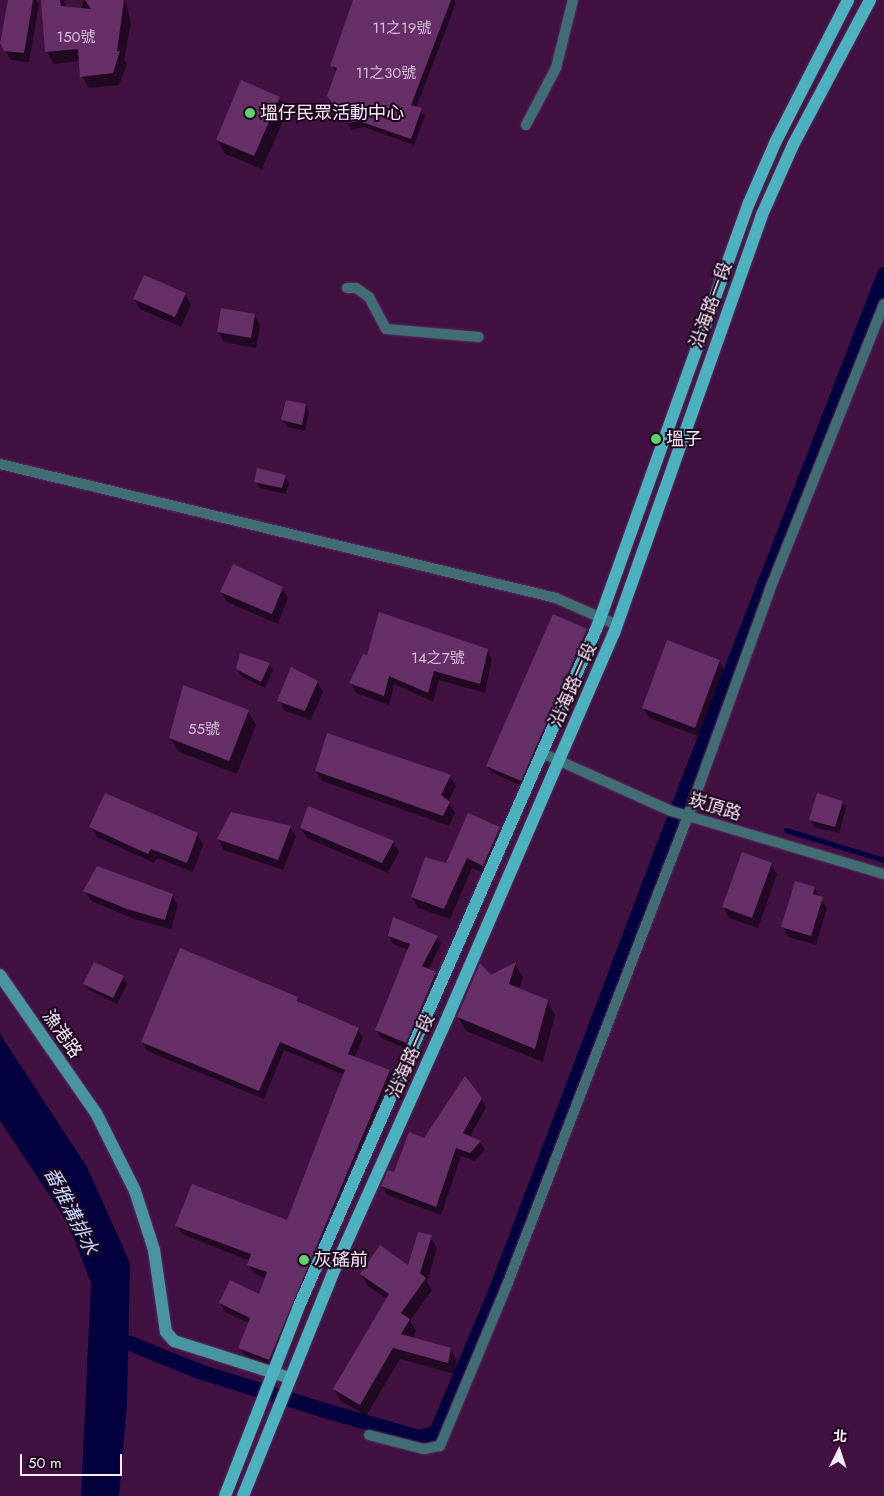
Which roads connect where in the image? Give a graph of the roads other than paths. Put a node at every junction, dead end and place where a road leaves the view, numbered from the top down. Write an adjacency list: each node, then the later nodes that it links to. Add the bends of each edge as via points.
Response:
1 (573, 0): 4 (street, via 556,68)
2 (848, 0): 9 (main road, 沿海路一段, via 776,140 748,203)
3 (870, 0): 10 (main road, 沿海路一段, via 793,145 761,217)
4 (526, 125)
5 (347, 288): 7 (street, via 356,288 369,297 386,329)
6 (884, 304): 13 (street, via 770,589)
7 (479, 336)
8 (0, 464): 9 (street, via 556,598)
9 (600, 618): 10 (street); 11 (main road, 沿海路一段)
10 (617, 625): 12 (main road, 沿海路一段)
11 (542, 753): 12 (street, 崁頂路); 16 (main road, 沿海路一段)
12 (558, 761): 13 (street, 崁頂路); 17 (main road, 沿海路一段)
13 (688, 816): 14 (street, 崁頂路); 22 (street, via 507,1286 440,1446 424,1449)
14 (884, 874)
15 (0, 975): 20 (street, 漁港路, via 96,1113 135,1191 154,1250 166,1332 174,1341)
16 (442, 985): 17 (main road); 18 (main road, 沿海路一段)
17 (458, 994): 19 (main road, 沿海路一段)
18 (386, 1112): 19 (main road); 20 (main road, 沿海路一段, via 299,1306)
19 (402, 1119): 21 (main road, 沿海路一段)
20 (274, 1372): 21 (street, 漁港路); 23 (main road, 沿海路一段)
21 (290, 1378): 24 (main road, 沿海路一段)
22 (369, 1435)
23 (225, 1496)
24 (243, 1496)

